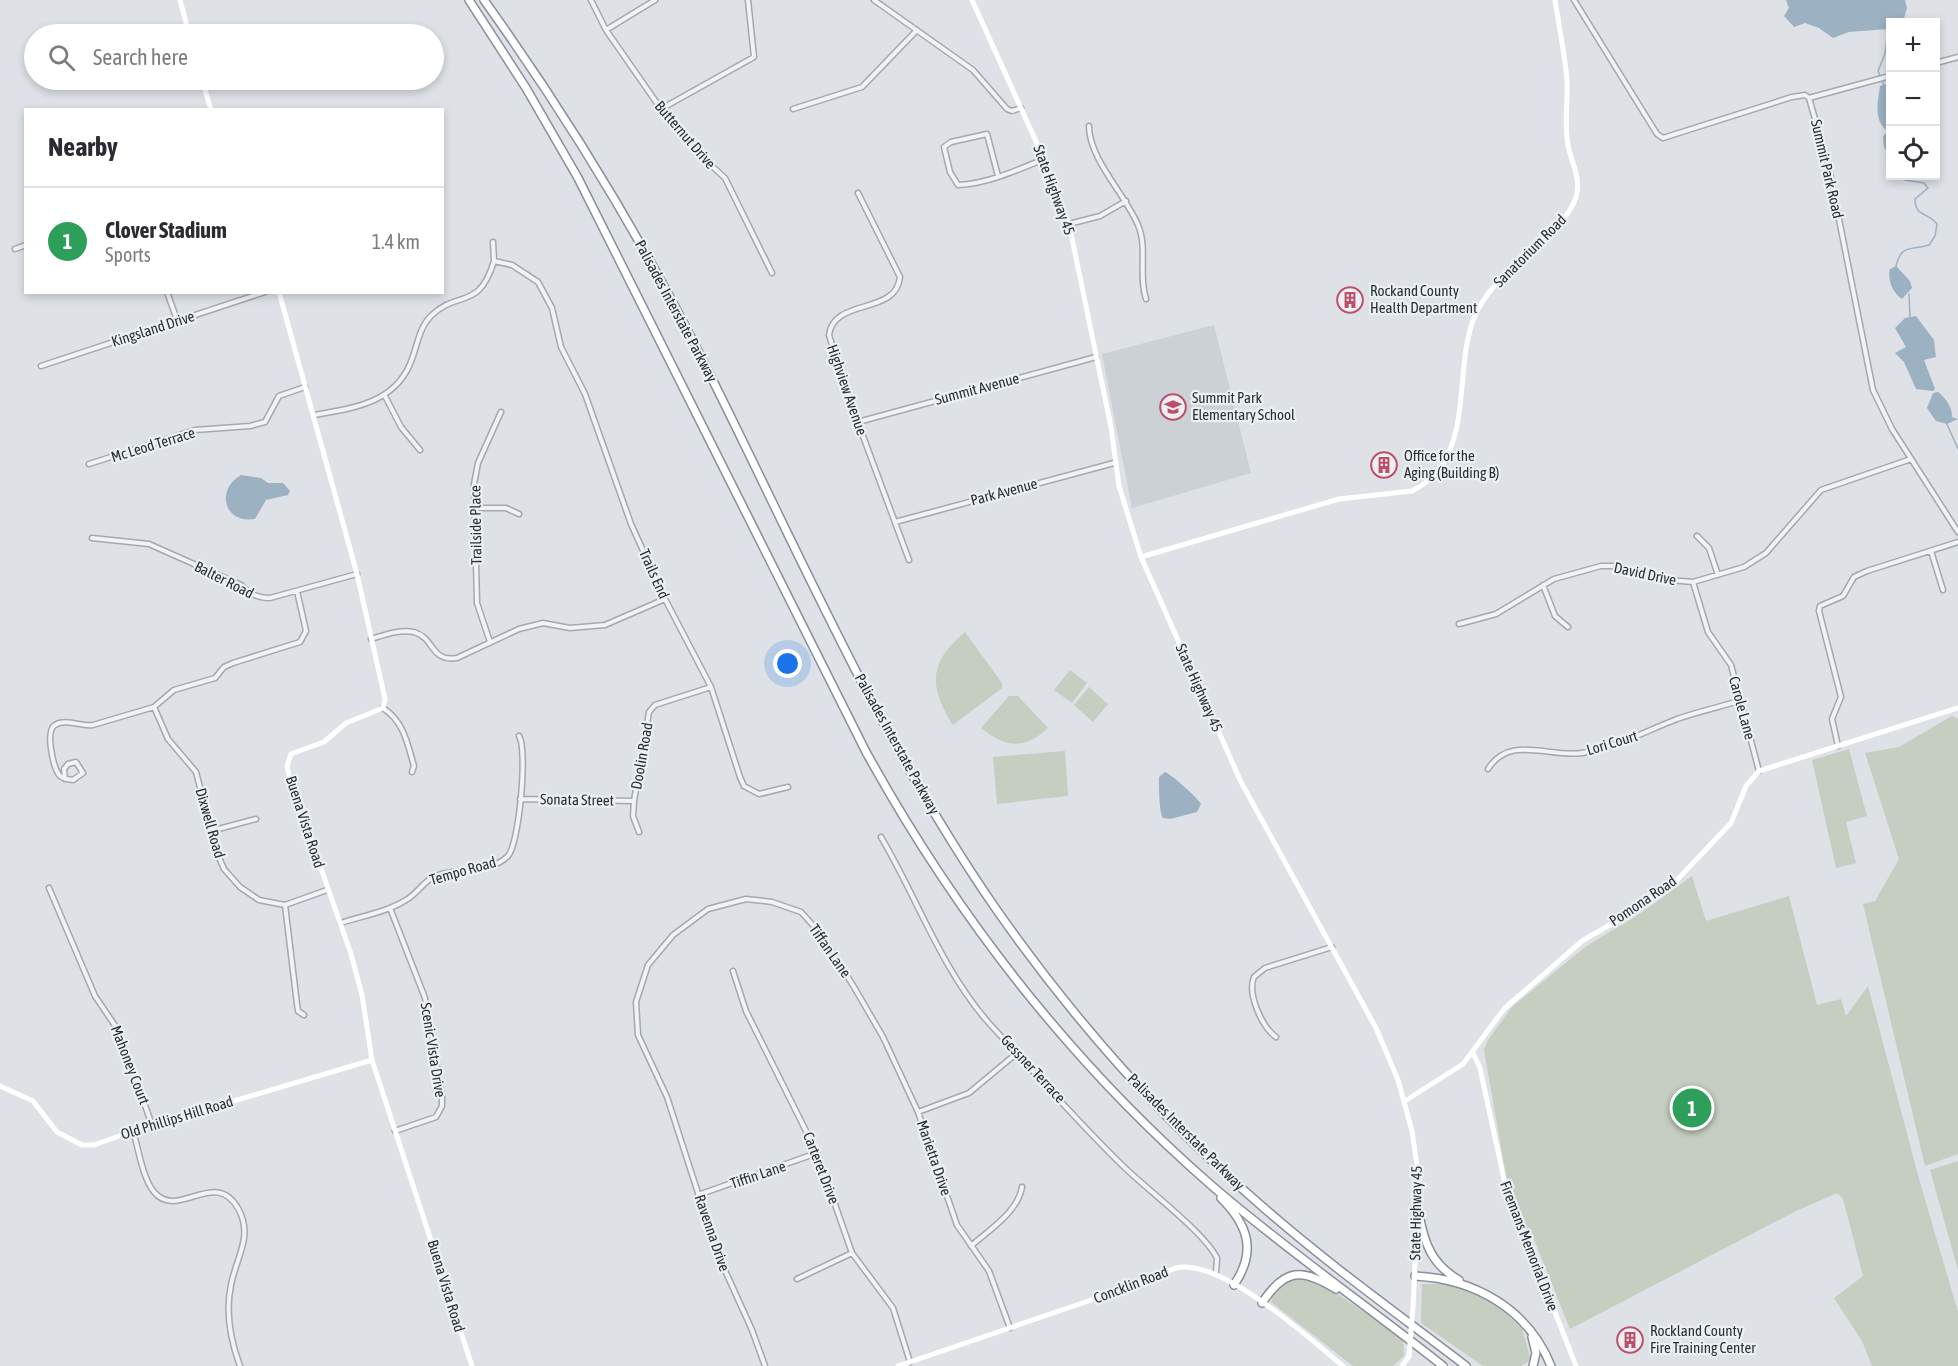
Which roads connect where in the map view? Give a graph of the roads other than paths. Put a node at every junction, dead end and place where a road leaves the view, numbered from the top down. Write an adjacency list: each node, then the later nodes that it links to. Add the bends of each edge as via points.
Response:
1 (180, 0): 11 (street)
2 (469, 0): 109 (highway, Palisades Interstate Parkway, via 578,178 841,706 909,826 976,928 1029,997 1098,1076)
3 (486, 0): 124 (highway, Palisades Interstate Parkway, via 585,151 655,271 895,743 951,840 1004,919 1088,1029 1188,1138 1291,1231)
4 (591, 0): 12 (street, Butternut Drive)
5 (655, 0): 12 (street)
6 (748, 0): 21 (street, via 754,57)
7 (874, 0): 13 (street)
8 (972, 0): 20 (street, State Highway 45)
9 (1555, 0): 58 (street, Sanatorium Road, via 1567,79 1568,145 1578,184 1576,197 1566,216 1507,272 1477,312 1466,344 1458,427 1437,469 1412,491 1339,499)
10 (1574, 0): 18 (street, via 1663,138 1792,97)
11 (186, 24)
12 (606, 30): 21 (street, Butternut Drive)
13 (917, 30): 20 (street, via 973,70 1007,109); 22 (street, via 862,87)
14 (1958, 57): 15 (street)
15 (1940, 62)
16 (1886, 77): 18 (street)
17 (205, 90): 19 (street)
18 (1809, 98): 47 (street, Summit Park Road, via 1828,164 1874,390)
19 (210, 108)
20 (1022, 108): 24 (street, State Highway 45)
21 (661, 109): 33 (street, Butternut Drive, via 725,178)
22 (793, 109)
23 (1089, 126): 27 (street, via 1094,149)
24 (1044, 159): 25 (street); 28 (street, State Highway 45)
25 (998, 176): 25 (street, via 958,185 950,172 944,147 987,134)
26 (858, 193): 45 (street, Highview Avenue, via 900,277 896,293 839,316 830,327 830,343)
27 (1126, 201): 28 (street, via 1100,216); 37 (street, via 1140,228)
28 (1069, 224): 39 (street, State Highway 45)
29 (493, 242): 32 (street)
30 (24, 246): 31 (street)
31 (15, 249)
32 (494, 261): 42 (street, via 478,291 432,314 421,330 406,375); 66 (street, Trails End, via 512,265 538,282)
33 (772, 273)
34 (168, 294): 38 (street)
35 (259, 294): 38 (street, Kingsland Drive)
36 (280, 294): 41 (street)
37 (1146, 299)
38 (177, 320): 40 (street, Kingsland Drive)
39 (1096, 357): 45 (street, Summit Avenue); 48 (street, State Highway 45)
40 (41, 366)
41 (306, 387): 44 (street); 49 (street, Mc Leod Terrace, via 279,396 265,422 195,430)
42 (385, 396): 44 (street); 46 (street, via 401,427)
43 (501, 412): 50 (street, Trailside Place, via 478,463)
44 (314, 415): 60 (street)
45 (858, 422): 52 (street, Highview Avenue)
46 (420, 450)
47 (1911, 459): 53 (street, Summit Park Road); 61 (street, David Drive, via 1821,490 1766,553 1744,567)
48 (1114, 463): 52 (street, Park Avenue); 58 (street, State Highway 45)
49 (89, 464)
50 (475, 508): 51 (street, via 506,508); 70 (street, Trailside Place, via 477,603)
51 (519, 514)
52 (895, 522): 59 (street, Highview Avenue)
53 (1958, 532)
54 (1697, 536): 61 (street, via 1708,548)
55 (92, 538): 65 (street, Balter Road, via 149,544 241,585 261,598)
56 (1958, 542): 57 (street)
57 (1930, 551): 64 (street); 77 (street, via 1854,577 1843,596 1820,606 1841,697 1832,719)
58 (1141, 557): 94 (street, State Highway 45, via 1241,782)
59 (909, 560)
60 (357, 574): 65 (street, Balter Road); 69 (street)
61 (1718, 575): 62 (street, David Drive)
62 (1693, 582): 63 (street, David Drive, via 1658,579 1618,566 1601,566); 72 (street, Carole Lane, via 1708,632 1731,665)
63 (1543, 585): 67 (street, David Drive, via 1496,614); 68 (street, via 1555,616)
64 (1943, 590)
65 (297, 591): 73 (street, via 306,631 300,642 233,663 215,678 174,690)
66 (664, 599): 70 (street, via 605,625 570,628 543,623); 71 (street, Trails End)
67 (1459, 624)
68 (1568, 627)
69 (371, 639): 70 (street, via 396,632 417,633 426,638 440,657 449,660); 74 (street, via 386,699)
70 (490, 642)
71 (711, 687): 82 (street, Trails End, via 744,786 759,794); 84 (street, Doolin Road, via 655,705 649,712)
72 (1739, 701): 78 (street, Lori Court, via 1583,753 1510,751 1500,755); 79 (street, Carole Lane)
73 (154, 707): 81 (street, via 93,725 56,724 50,730 49,740 59,775); 86 (street, Dixwell Road, via 168,739 196,772)
74 (383, 708): 80 (street, via 402,726 414,766); 90 (street, Buena Vista Road, via 357,717 324,741 291,754 287,766)
75 (1958, 708): 77 (street)
76 (519, 736): 83 (street, Tempo Road, via 524,747)
77 (1838, 746): 79 (street)
78 (1488, 770)
79 (1759, 771): 100 (street, Pomona Road, via 1746,786 1731,823 1683,874 1667,889 1582,941 1549,968 1500,1013)
80 (412, 772)
81 (65, 779): 81 (street, via 78,778 83,773 76,762 64,769)
82 (788, 787)
83 (520, 799): 84 (street, Sonata Street); 92 (street, Tempo Road, via 513,849 506,858 428,879 406,900)
84 (634, 801): 87 (street, Doolin Road, via 633,816)
85 (256, 819): 86 (street)
86 (211, 831): 91 (street, Dixwell Road, via 224,869 240,887 259,900)
87 (639, 832)
88 (881, 837): 99 (street, Gessner Terrace, via 961,985)
89 (49, 888): 106 (street, Mahoney Court, via 95,996 118,1030)
90 (327, 890): 91 (street); 93 (street, Buena Vista Road)
91 (285, 905): 97 (street, via 298,1011)
92 (390, 908): 93 (street, Tempo Road); 108 (street, Scenic Vista Drive, via 425,998 442,1096 436,1118)
93 (341, 923): 101 (street, Buena Vista Road, via 358,975)
94 (1333, 947): 98 (street, via 1265,968 1254,977 1252,991 1265,1026); 104 (street, State Highway 45, via 1383,1042)
95 (733, 971): 110 (street, Carteret Drive, via 746,1011)
96 (854, 987): 103 (street, Tiffan Lane, via 820,933 801,912 772,902 746,899 708,909 673,935 648,965 636,1002 638,1035); 105 (street, Marietta Drive)
97 (304, 1015)
98 (1276, 1037)
99 (1017, 1053): 105 (street, via 969,1093); 116 (street, Gessner Terrace, via 1121,1165 1205,1242 1216,1258)
100 (1473, 1053): 104 (street, Pomona Road, via 1452,1073); 140 (street, Firemans Memorial Drive, via 1481,1072 1506,1188)
101 (372, 1060): 106 (street, Old Phillips Hill Road); 108 (street, Buena Vista Road)
102 (0, 1086): 107 (street, Old Phillips Hill Road, via 33,1101 50,1126 82,1145 94,1145)
103 (667, 1097): 112 (street, Ravenna Drive)
104 (1405, 1101): 113 (street, State Highway 45, via 1416,1153)
105 (918, 1112): 114 (street, Marietta Drive, via 957,1226)
106 (152, 1125): 107 (street, Old Phillips Hill Road)
107 (133, 1131): 128 (street, via 149,1184 162,1199 171,1202 217,1191 235,1203 244,1222 245,1243 231,1284 228,1312)
108 (395, 1131): 129 (street, Buena Vista Road)
109 (1172, 1150): 119 (highway, via 1226,1203 1242,1226 1248,1257); 122 (highway, Palisades Interstate Parkway, via 1257,1224)
110 (817, 1153): 112 (street, Tiffin Lane); 115 (street, Carteret Drive)
111 (1022, 1186): 114 (street, via 1014,1206)
112 (698, 1195): 130 (street, Ravenna Drive, via 718,1255)
113 (1419, 1214): 117 (street, State Highway 45); 120 (highway, via 1426,1245 1436,1262)
114 (971, 1246): 125 (street, Marietta Drive, via 989,1271)
115 (852, 1253): 118 (street); 127 (street, Carteret Drive, via 893,1308)
116 (1216, 1274): 119 (street, Concklin Road); 125 (street, Concklin Road, via 1193,1266 1176,1268)
117 (1415, 1276): 120 (highway, via 1449,1280); 126 (street, State Highway 45, bridge)
118 (797, 1279)
119 (1234, 1285): 121 (street, Concklin Road)
120 (1477, 1289): 123 (highway)
121 (1262, 1303): 122 (highway, via 1280,1280 1300,1274 1320,1280); 132 (street, Concklin Road)
122 (1374, 1313): 135 (highway, Palisades Interstate Parkway)
123 (1523, 1322): 138 (highway, via 1536,1346); 139 (highway)
124 (1415, 1327): 136 (highway, Palisades Interstate Parkway); 137 (highway)
125 (1010, 1328): 127 (street, Concklin Road)
126 (1409, 1356): 133 (street); 134 (street, State Highway 45)
127 (910, 1362): 131 (street, Concklin Road)
128 (240, 1366)
129 (471, 1366)
130 (765, 1366)
131 (898, 1366)
132 (1343, 1366)
133 (1402, 1366)
134 (1408, 1366)
135 (1443, 1366)
136 (1466, 1366)
137 (1472, 1366)
138 (1533, 1366)
139 (1551, 1366)
140 (1576, 1366)

